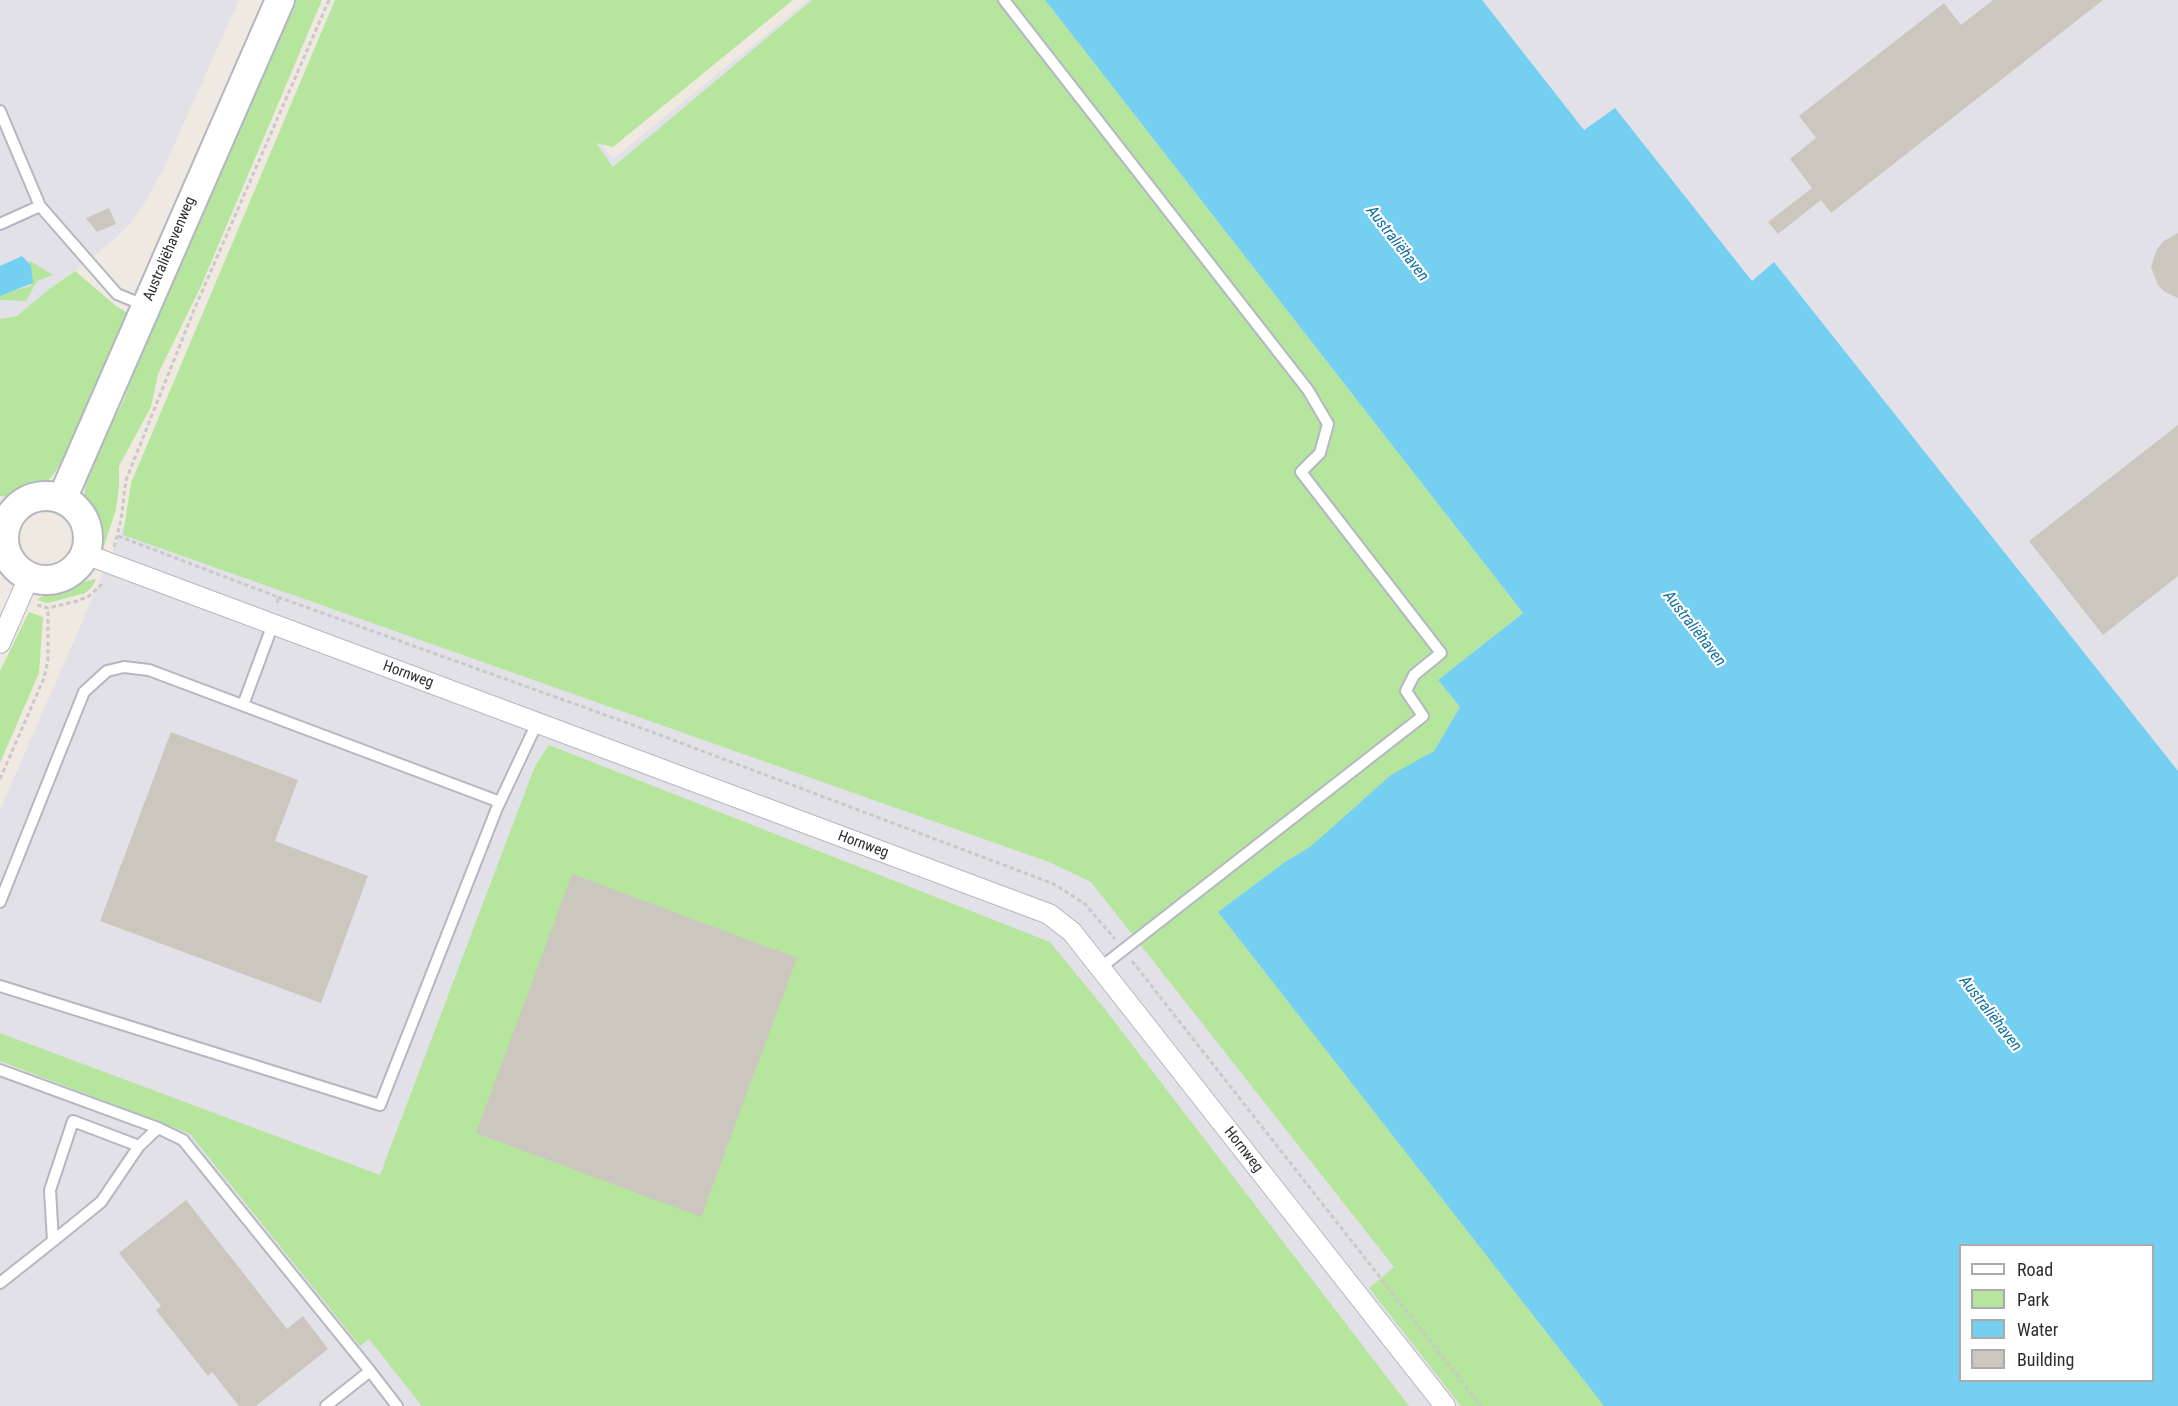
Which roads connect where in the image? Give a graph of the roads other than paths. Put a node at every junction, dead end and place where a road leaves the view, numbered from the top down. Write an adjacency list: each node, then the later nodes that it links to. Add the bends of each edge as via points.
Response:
1 (280, 0): 6 (street, Australiëhavenweg)
2 (1005, 0): 17 (lane, via 1308,390 1328,424 1320,453 1301,472 1441,653 1414,675 1406,691 1423,716)
3 (0, 111): 4 (lane)
4 (40, 206): 5 (lane); 6 (lane, via 117,294)
5 (0, 224)
6 (146, 306): 7 (street, Australiëhavenweg)
7 (62, 499): 8 (street, via 35,497); 9 (street, via 77,511 87,528)
8 (3, 521): 10 (street, via 10,560)
9 (96, 558): 10 (street, via 55,580); 11 (street, Hornweg)
10 (29, 577): 12 (street)
11 (273, 624): 13 (lane); 14 (street, Hornweg)
12 (0, 643)
13 (243, 705): 15 (lane); 16 (lane, via 149,670 124,667 99,677 84,692)
14 (537, 723): 15 (lane); 17 (street, Hornweg, via 1049,914 1072,933)
15 (501, 802): 18 (lane, via 380,1105)
16 (0, 902)
17 (1100, 968): 27 (street, Hornweg)
18 (0, 986)
19 (0, 1070): 20 (lane)
20 (158, 1128): 21 (lane); 24 (lane, via 183,1140)
21 (139, 1146): 22 (lane, via 101,1202); 22 (lane, via 73,1121 50,1191)
22 (53, 1241): 23 (lane)
23 (0, 1283)
24 (370, 1371): 25 (lane); 26 (lane)
25 (326, 1406)
26 (397, 1406)
27 (1445, 1406)

